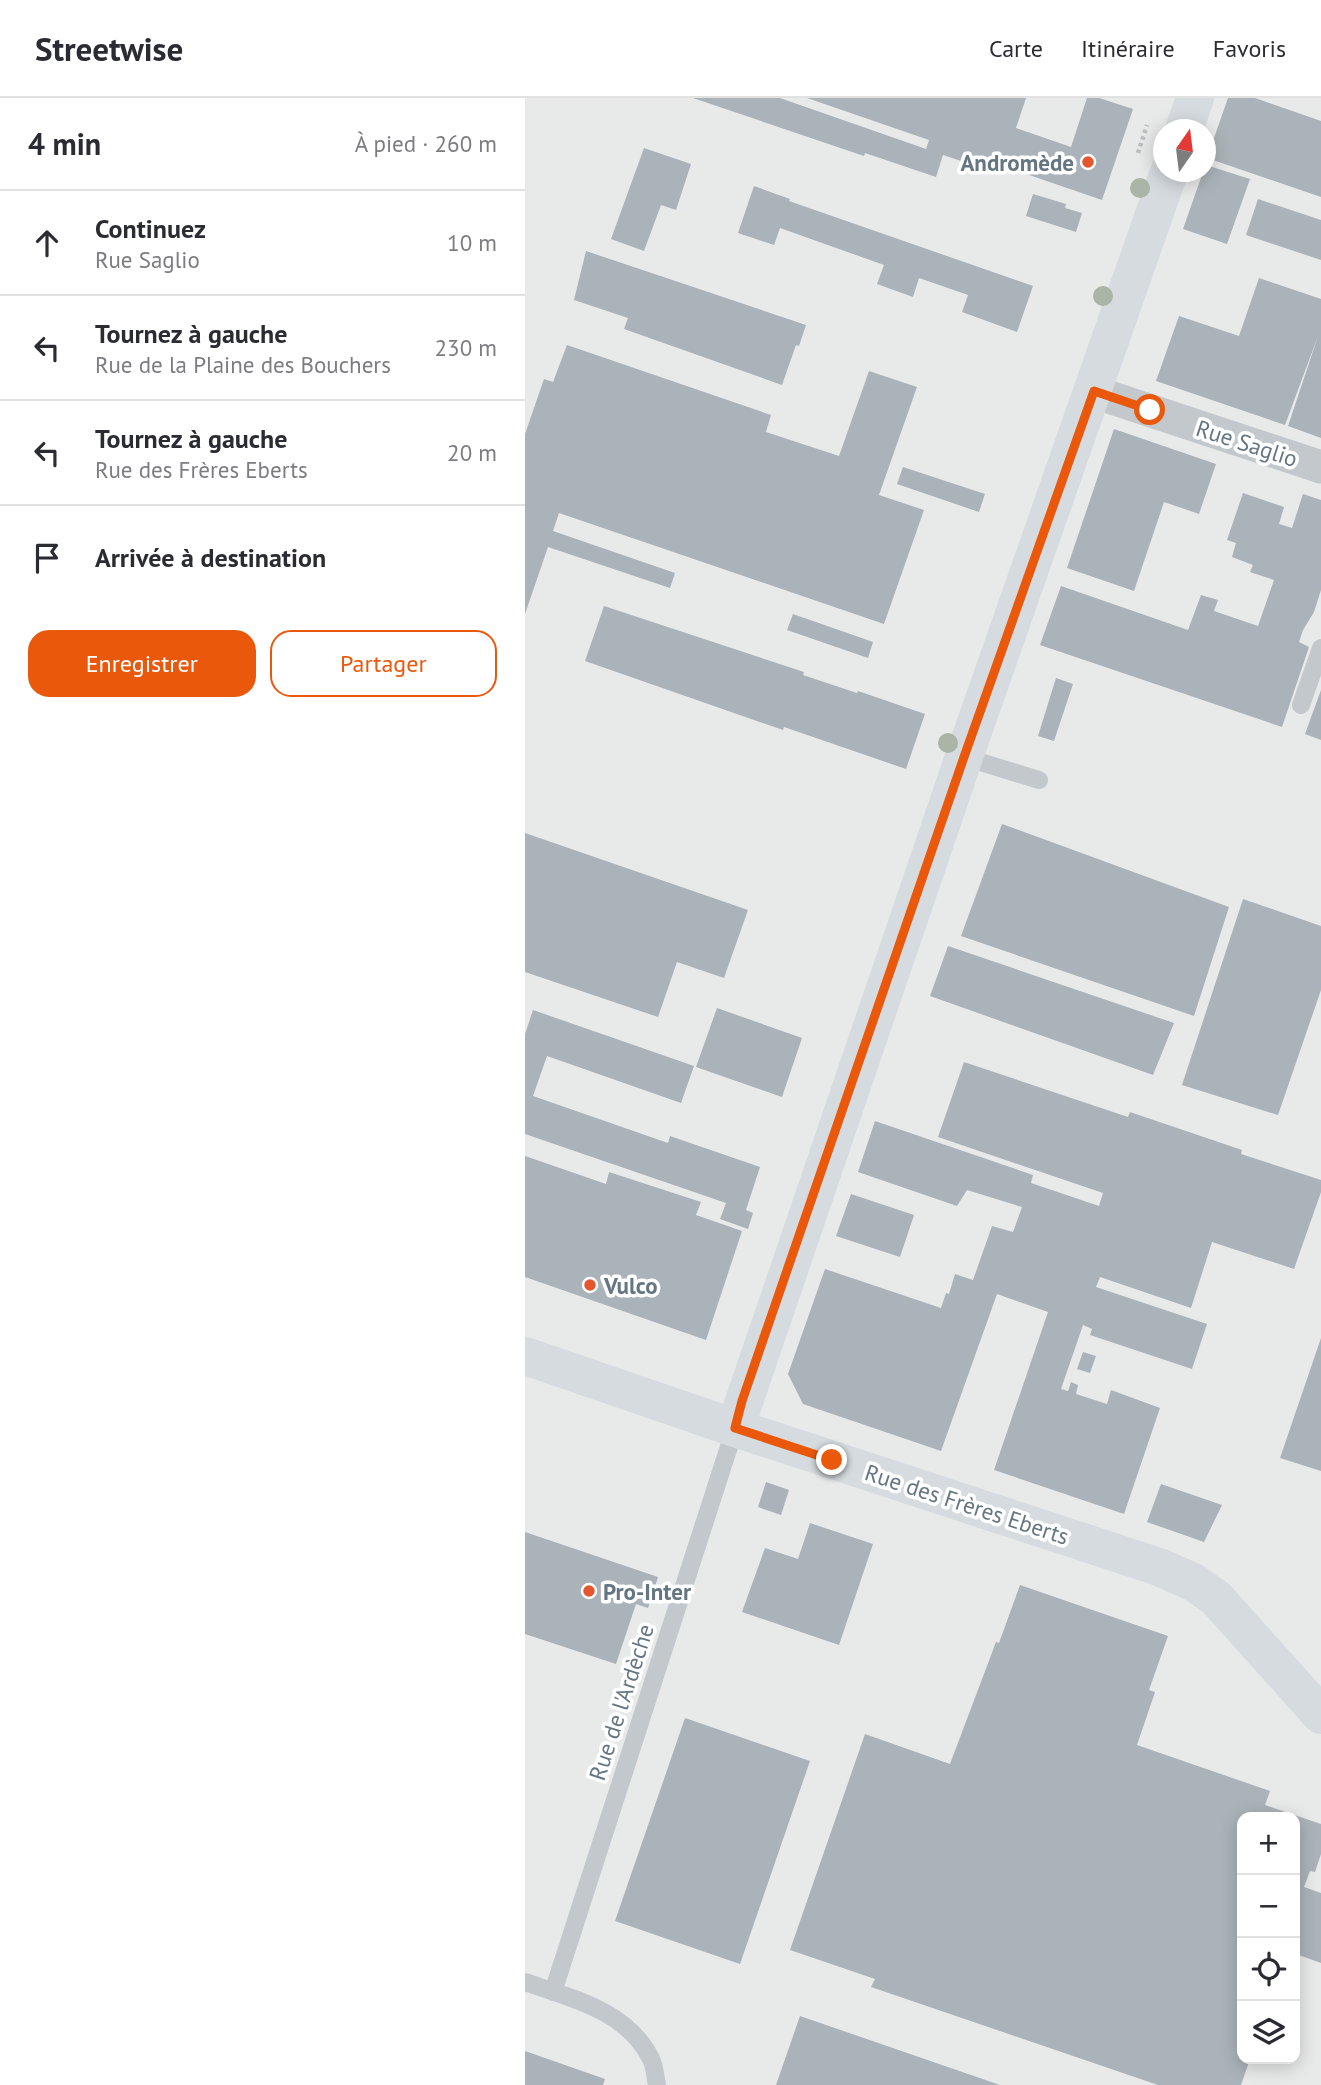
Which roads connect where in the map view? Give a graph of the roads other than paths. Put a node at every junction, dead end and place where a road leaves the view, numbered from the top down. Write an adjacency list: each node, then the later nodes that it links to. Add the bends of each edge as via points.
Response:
1 (1195, 98): 2 (street)
2 (1188, 119)
3 (1166, 182): 4 (street)
4 (1094, 391): 5 (street, Rue Saglio); 8 (street)
5 (1321, 467)
6 (1321, 648): 7 (lane)
7 (1301, 705)
8 (964, 757): 9 (lane); 11 (street)
9 (1039, 780)
10 (525, 1356): 11 (street, Rue des Frères Eberts)
11 (735, 1428): 12 (street, Rue des Frères Eberts, via 1193,1582 1216,1598); 14 (lane, Rue de l'Ardèche)
12 (1321, 1715)
13 (525, 1982): 14 (lane)
14 (553, 1992): 15 (lane, via 603,2010 633,2033 652,2060)
15 (657, 2085)

